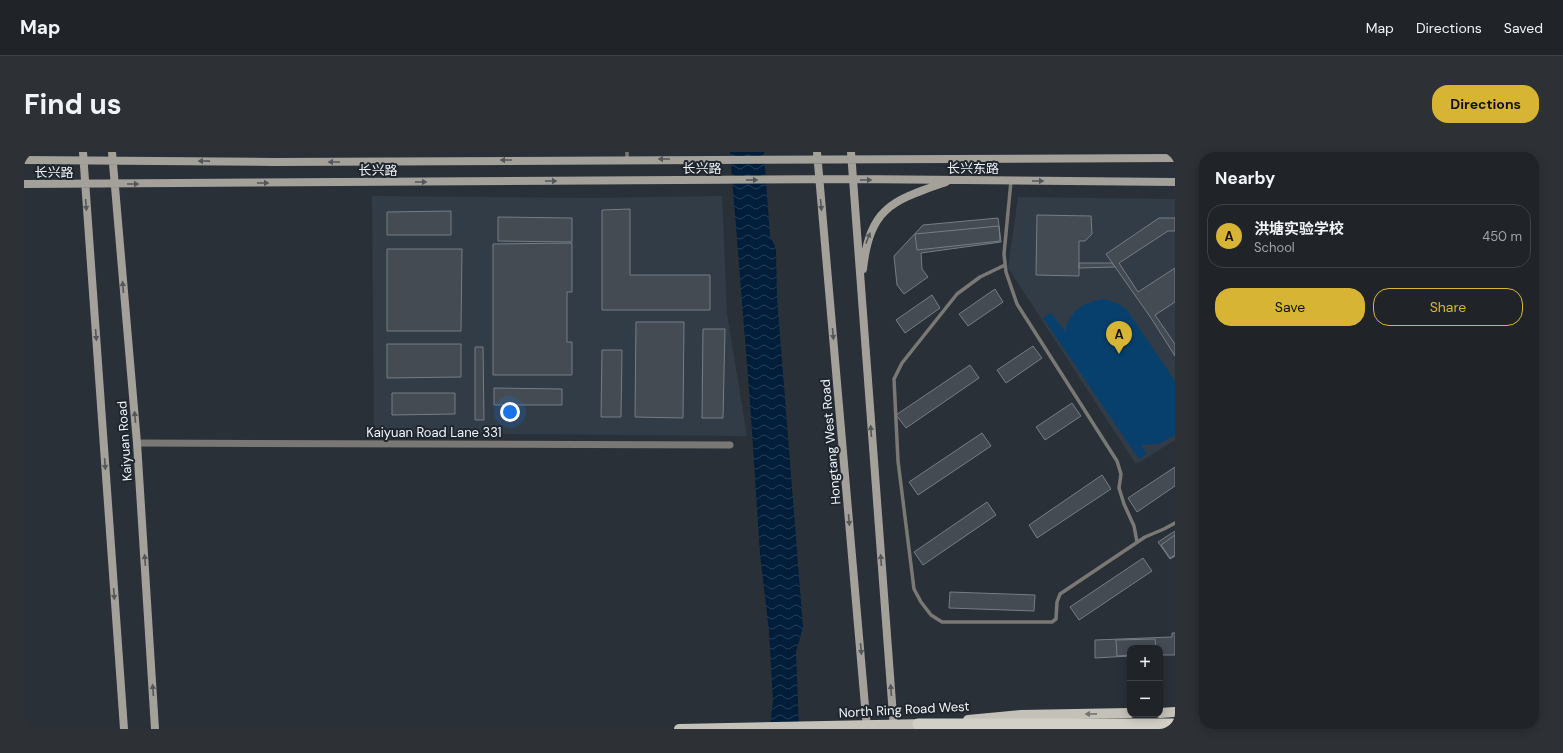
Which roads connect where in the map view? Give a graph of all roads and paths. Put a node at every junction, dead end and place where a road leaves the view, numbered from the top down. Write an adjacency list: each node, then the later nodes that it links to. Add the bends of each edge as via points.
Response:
1 (905, 152): 8 (main road)
2 (818, 155): 3 (main road, 长兴东路); 10 (main road, 长兴东路); 13 (main road, Hongtang West Road)
3 (852, 155): 8 (main road, 长兴东路); 14 (main road)
4 (1000, 155): 8 (main road, 长兴东路); 9 (main road, 长兴东路)
5 (83, 156): 6 (main road, 长兴路); 11 (main road, 长兴路); 19 (main road, Kaiyuan Road)
6 (113, 156): 7 (main road, 长兴路, one-way to 6, via 274,162); 20 (main road, Kaiyuan Road)
7 (627, 156): 10 (main road, 长兴路, one-way to 7)
8 (933, 158)
9 (1175, 158)
10 (771, 159)
11 (24, 160)
12 (772, 180): 13 (main road, 长兴东路); 20 (main road, 长兴路, one-way to 12)
13 (819, 180): 14 (main road, 长兴东路); 32 (main road, Hongtang West Road, one-way to 32)
14 (852, 180): 15 (main road, 长兴东路, one-way to 15); 22 (main road)
15 (951, 180): 16 (main road, 长兴东路); 22 (main road, one-way to 15, via 865,245 882,213 893,203)
16 (1011, 181): 17 (main road, 长兴东路, one-way to 17); 21 (lane)
17 (1175, 182)
18 (24, 184): 19 (main road, 长兴路)
19 (85, 184): 20 (main road, 长兴路); 34 (main road, Kaiyuan Road, one-way to 34)
20 (114, 184): 23 (main road, Kaiyuan Road, one-way to 20)
21 (1005, 265): 26 (lane, via 1016,304 1117,461 1121,474 1119,488 1134,526); 26 (lane, via 980,277 957,294 902,363 894,379 898,461 914,589 931,615 942,622 1052,622 1056,619 1056,602 1060,594)
22 (861, 290): 33 (main road, one-way to 22)
23 (137, 443): 24 (street, Kaiyuan Road Lane 331); 35 (main road, Kaiyuan Road, one-way to 23)
24 (730, 445)
25 (1175, 523): 26 (lane)
26 (1137, 542)
27 (1175, 712): 29 (main road)
28 (1127, 713): 30 (main road, North Ring Road West, one-way to 30, via 1021,715)
29 (1163, 713)
30 (918, 724): 31 (highway); 33 (main road, North Ring Road West)
31 (1175, 724)
32 (867, 727): 33 (main road, North Ring Road West); 36 (main road, North Ring Road West, via 737,726)
33 (894, 727)
34 (124, 729)
35 (155, 729)
36 (679, 729)

